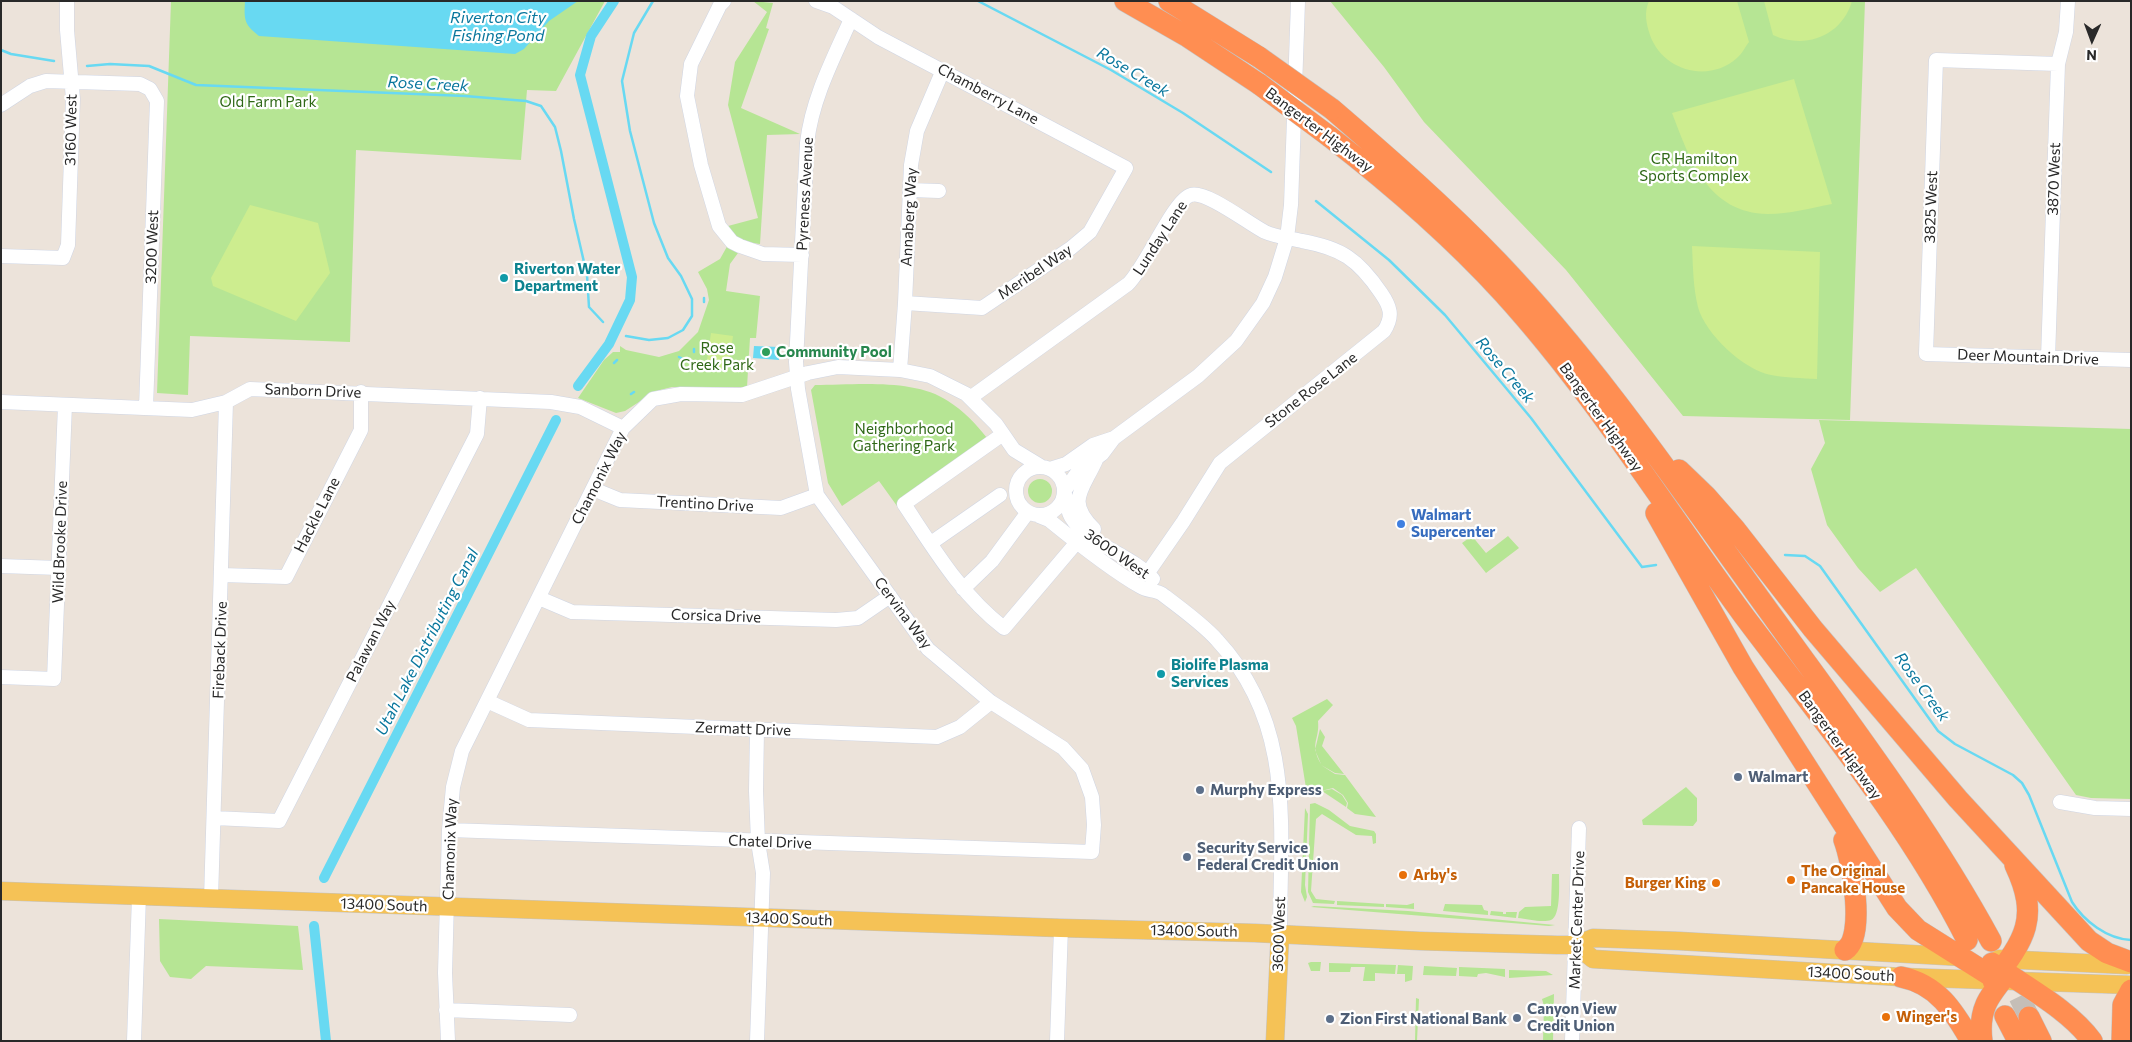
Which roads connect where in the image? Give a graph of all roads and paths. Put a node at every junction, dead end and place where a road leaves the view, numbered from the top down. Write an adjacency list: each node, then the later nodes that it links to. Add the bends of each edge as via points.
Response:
1 (67, 1): 11 (street, 3160 West, via 66,30)
2 (724, 1): 18 (street, via 691,64 687,96 701,165 719,226 732,242 740,246 763,254)
3 (816, 1): 8 (street, Chamberry Lane)
4 (1125, 1): 25 (highway, Bangerter Highway, bridge, via 1188,37 1259,84 1398,191 1472,260)
5 (1169, 1): 33 (highway, Bangerter Highway, bridge, via 1259,57 1332,109 1401,169 1498,262 1573,348)
6 (1298, 1): 16 (street, via 1292,206)
7 (2068, 1): 9 (street, 3870 West, via 2066,32)
8 (851, 19): 10 (street, Chamberry Lane, via 878,37); 18 (street, Pyreness Avenue, via 809,123)
9 (2058, 64): 20 (street, 3825 West, via 1936,60); 21 (street, 3870 West)
10 (943, 70): 13 (street, Chamberry Lane); 14 (street, Annaberg Way, via 918,131 910,165)
11 (72, 81): 12 (street, via 46,81 30,86); 17 (street, 3160 West, via 68,246 63,258); 32 (street, 3200 West, via 140,84 150,89 157,101)
12 (1, 105)
13 (1126, 168): 19 (street, Meribel Way, via 1090,232 982,308)
14 (910, 190): 15 (street); 19 (street, Annaberg Way)
15 (939, 191)
16 (1288, 238): 28 (street, Lunday Lane, via 1266,233 1203,194 1190,195 1180,204 1134,278); 36 (street, via 1263,303 1236,341 1198,376); 51 (street, Stone Rose Lane, via 1333,248 1356,262 1389,306 1388,325 1367,346 1220,463)
17 (1, 256)
18 (802, 256): 24 (street, Pyreness Avenue)
19 (905, 303): 23 (street, Annaberg Way)
20 (1926, 354): 21 (street, Deer Mountain Drive)
21 (2048, 358): 22 (street, Deer Mountain Drive)
22 (2131, 360)
23 (900, 370): 24 (street, Chamonix Way, via 838,367); 28 (street, Chamonix Way, via 930,376)
24 (796, 377): 34 (street, Chamonix Way, via 742,395 681,394 653,399); 43 (street, Cervina Way)
25 (1583, 390): 61 (highway, via 1726,639); 78 (highway, Bangerter Highway, via 1696,550 1883,803 1931,876)
26 (361, 392): 27 (street, Sanborn Drive); 30 (street, Sanborn Drive, via 250,389); 52 (street, Hackle Lane, via 361,430 286,578)
27 (480, 398): 34 (street, Sanborn Drive, via 580,407); 64 (street, Palawan Way, via 477,434 279,822)
28 (970, 398): 35 (street, Chamonix Way)
29 (1, 402): 31 (street, Sanborn Drive)
30 (226, 402): 32 (street, Sanborn Drive, via 192,410); 52 (street, Fireback Drive)
31 (65, 405): 32 (street, Sanborn Drive); 50 (street, Wild Brooke Drive)
32 (146, 408)
33 (1631, 422): 68 (highway, via 1720,511 1873,700); 81 (highway, Bangerter Highway, via 1910,805 1955,877)
34 (623, 428): 41 (street, Chamonix Way)
35 (1004, 434): 37 (street, Chamonix Way); 47 (street, via 904,504)
36 (1114, 438): 38 (street); 39 (street, via 1093,445 1066,464)
37 (1014, 450): 39 (street, Chamonix Way); 40 (street, Chamonix Way)
38 (1098, 457): 42 (street, via 1077,473); 48 (street, via 1079,494 1079,510 1085,520)
39 (1046, 468): 40 (street, via 1032,468); 42 (street, via 1058,474)
40 (1018, 482): 45 (street, via 1020,504)
41 (593, 489): 43 (street, Trentino Drive, via 620,500 781,508); 56 (street, Chamonix Way)
42 (1065, 492): 45 (street, via 1059,508 1053,512); 48 (street, 3600 West, via 1072,519 1080,528)
43 (817, 495): 55 (street, Cervina Way)
44 (1000, 495): 47 (street)
45 (1033, 514): 46 (street, 3600 West, via 1049,520); 53 (street, via 992,561)
46 (1077, 542): 53 (street, via 1004,628); 54 (street, 3600 West, via 1142,588)
47 (931, 543): 53 (street)
48 (1125, 556): 51 (street, 3600 West)
49 (1, 566): 50 (street)
50 (59, 568): 57 (street, Wild Brooke Drive, via 54,679)
51 (1147, 574): 54 (street, 3600 West)
52 (222, 575): 64 (street, Fireback Drive)
53 (962, 589)
54 (1159, 592): 76 (street, 3600 West, via 1217,639 1249,682 1265,715 1276,751 1281,797)
55 (890, 596): 56 (street, Corsica Drive, via 858,618 836,620 572,612); 59 (street, Cervina Way, via 928,649)
56 (539, 598): 58 (street, Chamonix Way)
57 (1, 677)
58 (487, 701): 60 (street, Zermatt Drive, via 529,720); 66 (street, Chamonix Way, via 462,751 453,787)
59 (992, 702): 60 (street, Zermatt Drive, via 960,727 936,737); 69 (street, Cervina Way, via 1063,748 1082,769 1092,797)
60 (757, 730): 67 (street)
61 (1827, 800): 78 (highway, via 1904,917 1926,936); 79 (highway, via 1848,850 1855,882 1854,939)
62 (2060, 802): 63 (street, via 2095,808)
63 (2131, 809)
64 (214, 818): 72 (street, Fireback Drive)
65 (1579, 828): 77 (street, Market Center Drive)
66 (449, 830): 67 (street, Chatel Drive); 73 (street, Chamonix Way)
67 (758, 842): 69 (street, Chatel Drive); 74 (street, via 763,873)
68 (2002, 846): 80 (highway, via 2090,941 2107,953); 81 (highway, via 2020,878 2027,920 2023,936)
69 (1092, 852)
70 (1, 891): 71 (main road, 13400 South)
71 (139, 896): 72 (main road, 13400 South); 89 (street)
72 (211, 899): 73 (main road, 13400 South)
73 (448, 908): 74 (main road, 13400 South); 85 (street, Chamonix Way)
74 (762, 918): 75 (main road, 13400 South); 91 (street)
75 (1061, 928): 76 (main road, 13400 South); 92 (street)
76 (1280, 934): 77 (main road, 13400 South); 93 (main road, 3600 West)
77 (1576, 945): 79 (main road, 13400 South, via 1593,938); 82 (main road, 13400 South, via 1593,959); 94 (street, Market Center Drive)
78 (1964, 948): 79 (main road, 13400 South); 81 (highway)
79 (1844, 950)
80 (2131, 963): 81 (main road, 13400 South)
81 (2002, 969): 82 (main road, 13400 South); 83 (main road, 13400 South); 96 (highway, via 1982,1013); 99 (highway, via 2072,1020)
82 (1901, 977): 95 (highway, via 1918,982 1941,996)
83 (2131, 985)
84 (2131, 990): 100 (highway, via 2123,1005)
85 (446, 1010): 86 (street); 90 (street, Chamonix Way)
86 (570, 1015)
87 (2005, 1016): 97 (highway)
88 (2029, 1017): 98 (highway)
89 (134, 1041)
90 (448, 1041)
91 (757, 1041)
92 (1057, 1041)
93 (1275, 1041)
94 (1572, 1041)
95 (1971, 1041)
96 (1982, 1041)
97 (2018, 1041)
98 (2041, 1041)
99 (2092, 1041)
100 (2122, 1041)

